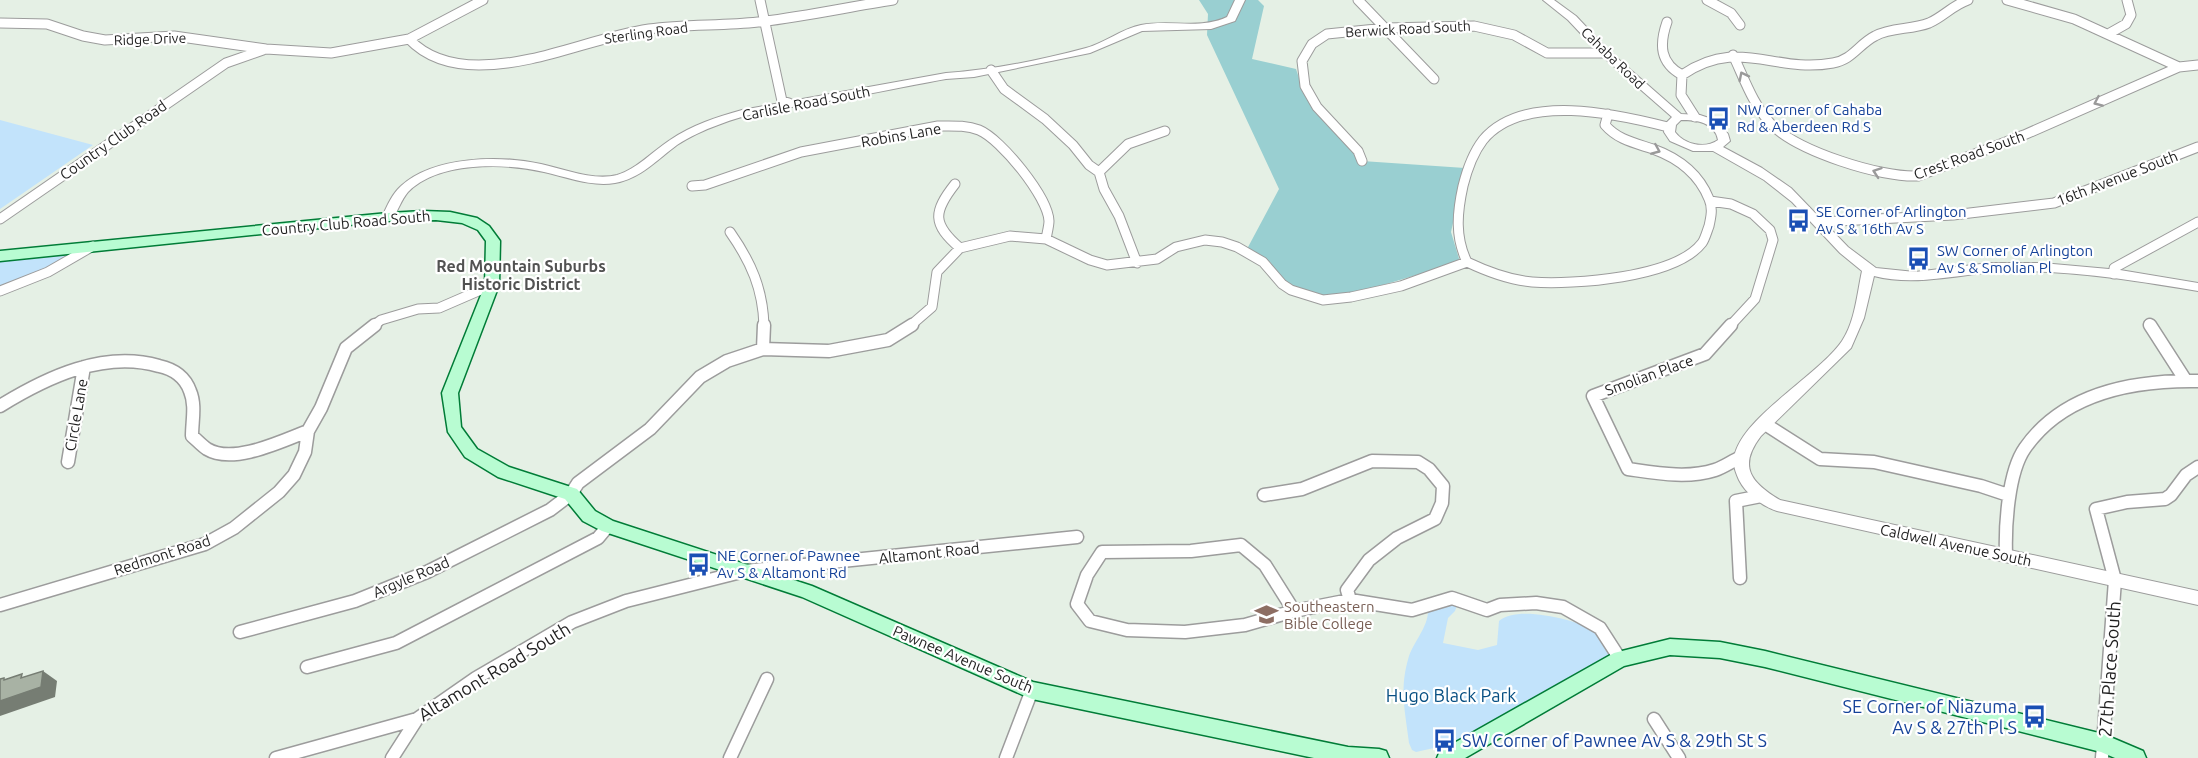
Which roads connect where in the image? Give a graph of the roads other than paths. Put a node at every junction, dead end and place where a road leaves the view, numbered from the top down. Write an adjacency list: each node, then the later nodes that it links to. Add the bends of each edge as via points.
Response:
1 (483, 0): 19 (street, Ridge Drive)
2 (760, 0): 13 (street)
3 (892, 0): 13 (street, Sterling Road)
4 (1240, 0): 27 (street, Carlisle Road South, via 1231,19 1209,28 1145,27 1090,51)
5 (1358, 0): 17 (street)
6 (1543, 0): 12 (street, Cahaba Road)
7 (1707, 0): 16 (street, via 1727,10)
8 (1968, 0): 23 (street, via 1958,2 1928,24 1880,33 1845,60 1816,65 1786,64)
9 (2007, 0): 11 (street)
10 (2127, 0): 18 (street, via 2131,15 2126,24)
11 (2035, 2): 18 (street)
12 (1552, 3): 22 (street, Cahaba Road)
13 (763, 21): 19 (street, Sterling Road, via 649,29 526,60 482,66 431,57); 30 (street, via 782,101)
14 (0, 22): 20 (street, Ridge Drive, via 47,24 105,40 174,36)
15 (1667, 22): 28 (street, via 1663,32 1665,55 1669,67)
16 (1740, 25)
17 (1386, 28): 22 (street, Berwick Road South, via 1474,26 1514,35 1547,53); 29 (street); 38 (street, Berwick Road South, via 1327,34 1312,44 1302,61 1305,86 1317,107 1358,151)
18 (2110, 33): 26 (street)
19 (409, 39): 21 (street, Ridge Drive, via 330,53)
20 (225, 43): 21 (street, Ridge Drive); 24 (street)
21 (266, 49): 24 (street, Country Club Road)
22 (1605, 53): 32 (street, Cahaba Road)
23 (1732, 55): 26 (street, Crest Road South, one-way to 23, via 2024,135 1906,178 1877,173 1776,131 1766,120); 28 (street, via 1713,58)
24 (226, 63): 44 (street, Country Club Road)
25 (2198, 65): 26 (street, Crest Road South)
26 (2179, 67)
27 (991, 70): 30 (street, Carlisle Road South); 39 (street, via 1004,89 1045,119)
28 (1682, 75): 33 (street, via 1681,95)
29 (1434, 79)
30 (789, 103): 43 (street, Carlisle Road South, via 719,121 682,136 634,170 607,180 520,164 483,163 446,170 408,186)
31 (1608, 114): 34 (street); 42 (street, one-way to 42, via 1605,125 1619,138 1678,160 1696,174); 52 (street, via 1588,110 1544,112 1508,122 1488,134 1474,155 1458,214 1456,232)
32 (1678, 117): 33 (street); 34 (street)
33 (1695, 117): 37 (street, via 1722,131 1724,141)
34 (1668, 127): 37 (street, via 1682,144)
35 (1165, 131): 39 (street, via 1135,138 1120,147)
36 (2198, 147): 45 (street, 16th Avenue South, via 2054,203 1953,215)
37 (1716, 148): 45 (street, via 1767,177)
38 (1362, 161)
39 (1100, 172): 53 (street)
40 (955, 184): 50 (street, via 937,210 938,225)
41 (692, 186): 48 (street, Robins Lane, via 801,152 938,126 962,126 990,136 1016,161 1049,219)
42 (1710, 201): 52 (street, via 1711,217 1701,244 1666,265 1637,275 1533,282 1501,277); 66 (street, Smolian Place, via 1731,204 1753,214 1770,230 1773,240 1755,299 1705,354 1593,396 1628,468 1663,474 1694,473 1714,470)
43 (388, 217): 49 (main road, Country Club Road South); 56 (main road, Country Club Road South, via 436,215 481,225 493,241)
44 (0, 219)
45 (1820, 222): 54 (street, via 1855,261)
46 (2198, 222): 55 (street, via 2114,268)
47 (730, 232): 60 (street, via 762,286)
48 (1046, 239): 50 (street, via 1010,237); 53 (street, via 1107,265)
49 (93, 246): 51 (main road, Country Club Road South); 58 (street, via 43,276)
50 (960, 248): 60 (street, Argyle Road, via 938,272 932,307 888,340 829,351)
51 (0, 256)
52 (1467, 262): 53 (street, via 1401,286 1323,300 1291,290 1263,262 1222,242 1205,240 1176,247 1157,259)
53 (1137, 263)
54 (1869, 270): 55 (street, via 1900,276 1990,267); 64 (street, via 1847,344)
55 (2114, 274): 57 (street)
56 (492, 285): 65 (street, Redmont Road, via 439,308 393,315 369,328 346,348); 69 (main road, Country Club Road South, via 450,393 453,428 471,453 504,472)
57 (2198, 287)
58 (0, 291)
59 (2150, 324): 62 (street)
60 (763, 349): 69 (street, Argyle Road, via 726,361 700,377 650,429 578,483)
61 (84, 367): 63 (street, via 30,388); 65 (street, via 137,360 180,373 192,395 192,436 208,450 224,454 249,452); 67 (street, Circle Lane)
62 (2192, 381): 71 (street, via 2108,391 2050,420 2025,449)
63 (0, 406)
64 (1765, 424): 66 (street, via 1745,445); 71 (street, via 1820,459 1874,462)
65 (308, 431): 81 (street, Redmont Road, via 305,452 294,475 234,528 205,544)
66 (1741, 457): 72 (street, via 1749,485)
67 (68, 462)
68 (2198, 467): 78 (street, 27th Place South, via 2165,499 2096,509)
69 (571, 494): 73 (main road, Pawnee Avenue South, via 590,516); 83 (street, Argyle Road, via 550,510 427,573 355,601)
70 (1264, 495): 79 (street, via 1302,489 1372,461 1418,462 1430,469 1443,486 1442,503 1435,519 1397,538 1369,560)
71 (2008, 495): 75 (street)
72 (1761, 496): 75 (street, Caldwell Avenue South, via 1778,505); 77 (street, via 1736,501)
73 (608, 526): 76 (main road, Pawnee Avenue South); 85 (street, via 598,538 396,643)
74 (1077, 537): 76 (street, Altamont Road)
75 (2006, 555): 78 (street, Caldwell Avenue South)
76 (745, 571): 87 (main road, Pawnee Avenue South, via 806,591); 88 (street, Altamont Road South, via 626,600 572,622 476,678)
77 (1740, 578)
78 (2115, 580): 80 (street, Caldwell Avenue South); 90 (street, 27th Place South)
79 (1348, 595): 82 (street); 84 (street, via 1412,610 1452,598 1487,610 1500,605 1536,603 1563,607 1600,628)
80 (2198, 598)
81 (0, 605)
82 (1294, 611): 82 (street, via 1245,625 1185,632 1127,630 1090,621 1077,604 1087,575 1102,552 1191,551 1241,545 1255,552)
83 (240, 632)
84 (1620, 659): 90 (main road, via 1670,647 1720,650 1941,702); 97 (main road)
85 (307, 667)
86 (766, 679): 94 (street)
87 (1032, 690): 91 (main road, Pawnee Avenue South); 95 (street)
88 (417, 719): 92 (street, Altamont Road South); 93 (street)
89 (1654, 719): 98 (street)
90 (2102, 750): 99 (main road)
91 (1348, 757): 96 (main road, Pawnee Avenue South)
92 (276, 758)
93 (392, 758)
94 (730, 758)
95 (1006, 758)
96 (1379, 758)
97 (1447, 758)
98 (1679, 758)
99 (2136, 758)

